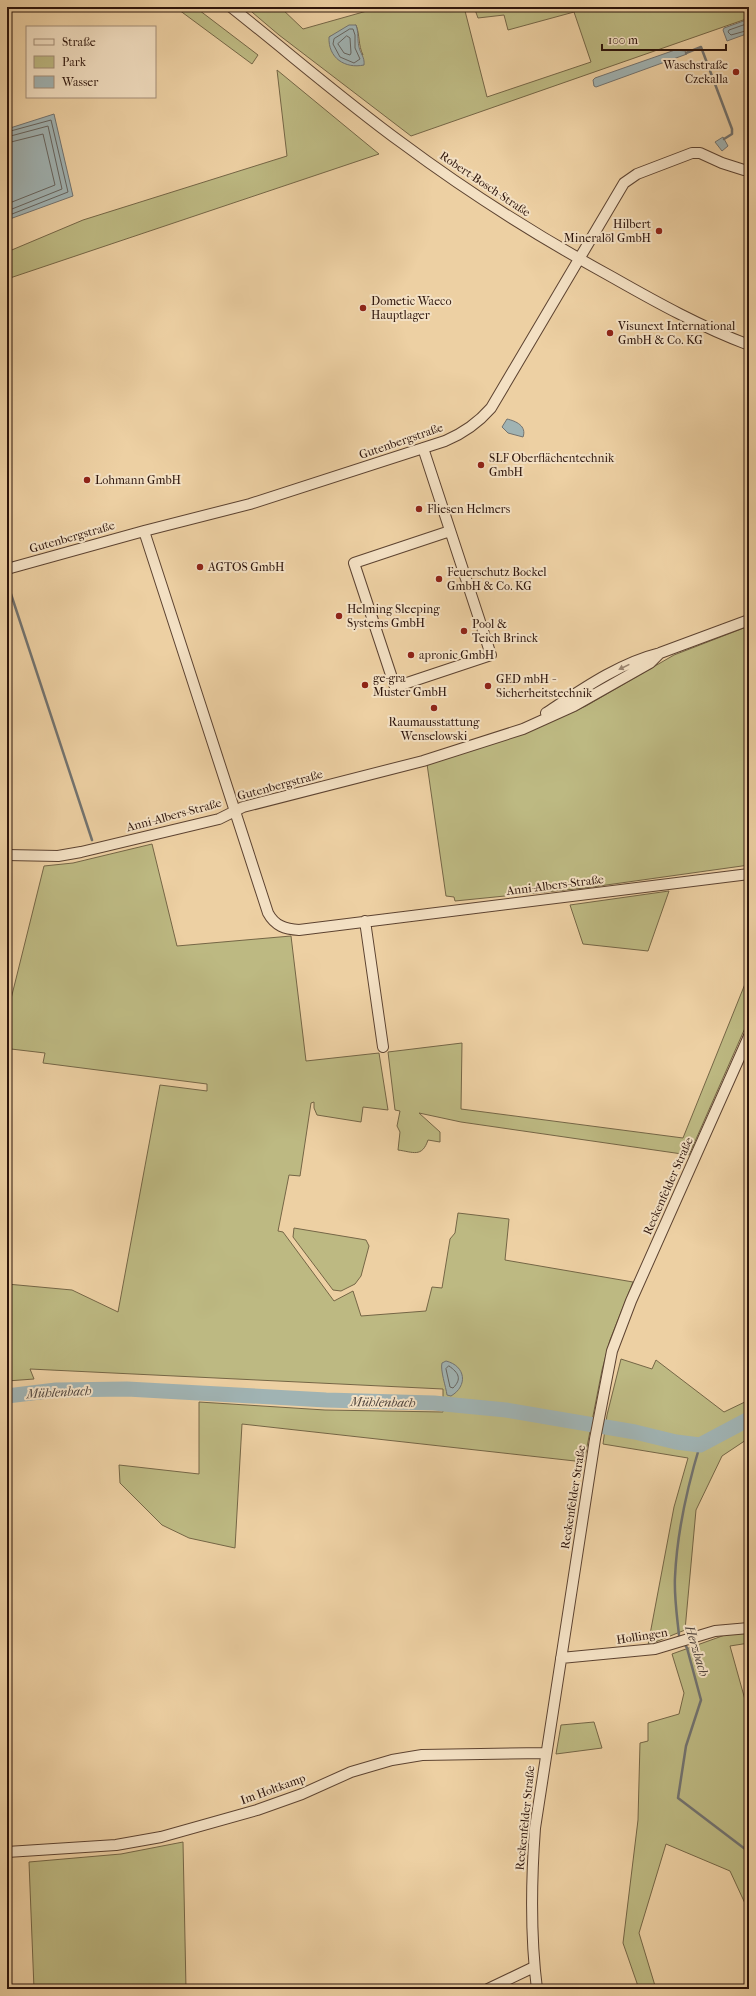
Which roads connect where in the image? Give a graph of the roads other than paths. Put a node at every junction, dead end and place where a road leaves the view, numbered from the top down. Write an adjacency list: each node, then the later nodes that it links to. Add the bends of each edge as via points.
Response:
1 (231, 7): 3 (street, Robert-Bosch-Straße, via 401,143 490,204)
2 (744, 170): 3 (street, Gutenbergstraße, via 700,153 692,153 637,174 624,183)
3 (579, 259): 4 (street, Robert-Bosch-Straße, via 675,312); 5 (street, Gutenbergstraße, via 491,408 464,432)
4 (749, 345)
5 (423, 448): 6 (street, Gutenbergstraße, via 256,502); 7 (street)
6 (144, 531): 8 (street, Gutenbergstraße); 10 (street, Gutenbergstraße)
7 (450, 531): 7 (street, via 492,655 395,686 354,563)
8 (7, 569)
9 (749, 620): 10 (street, Gutenbergstraße, via 645,657 598,680 523,729 423,761 244,807)
10 (234, 812): 11 (street, Anni-Albers-Straße, via 219,819 81,852 58,856); 13 (street, Anni-Albers-Straße, via 272,920 288,930)
11 (7, 855)
12 (749, 874): 13 (street, Anni-Albers-Straße)
13 (365, 921): 15 (street)
14 (749, 1036): 17 (street, Reckenfelder Straße, via 612,1351 599,1414)
15 (383, 1047)
16 (749, 1628): 17 (street, Hollingen, via 715,1632 655,1649)
17 (561, 1658): 18 (street, Reckenfelder Straße)
18 (546, 1753): 19 (street, Im Holtkamp, via 422,1756 392,1760 351,1772 302,1794 257,1810 161,1837 116,1845); 20 (street, Reckenfelder Straße, via 535,1828 531,1884)
19 (7, 1852)
20 (534, 1967): 21 (street); 22 (street, Reckenfelder Straße)
21 (488, 1989)
22 (537, 1989)

